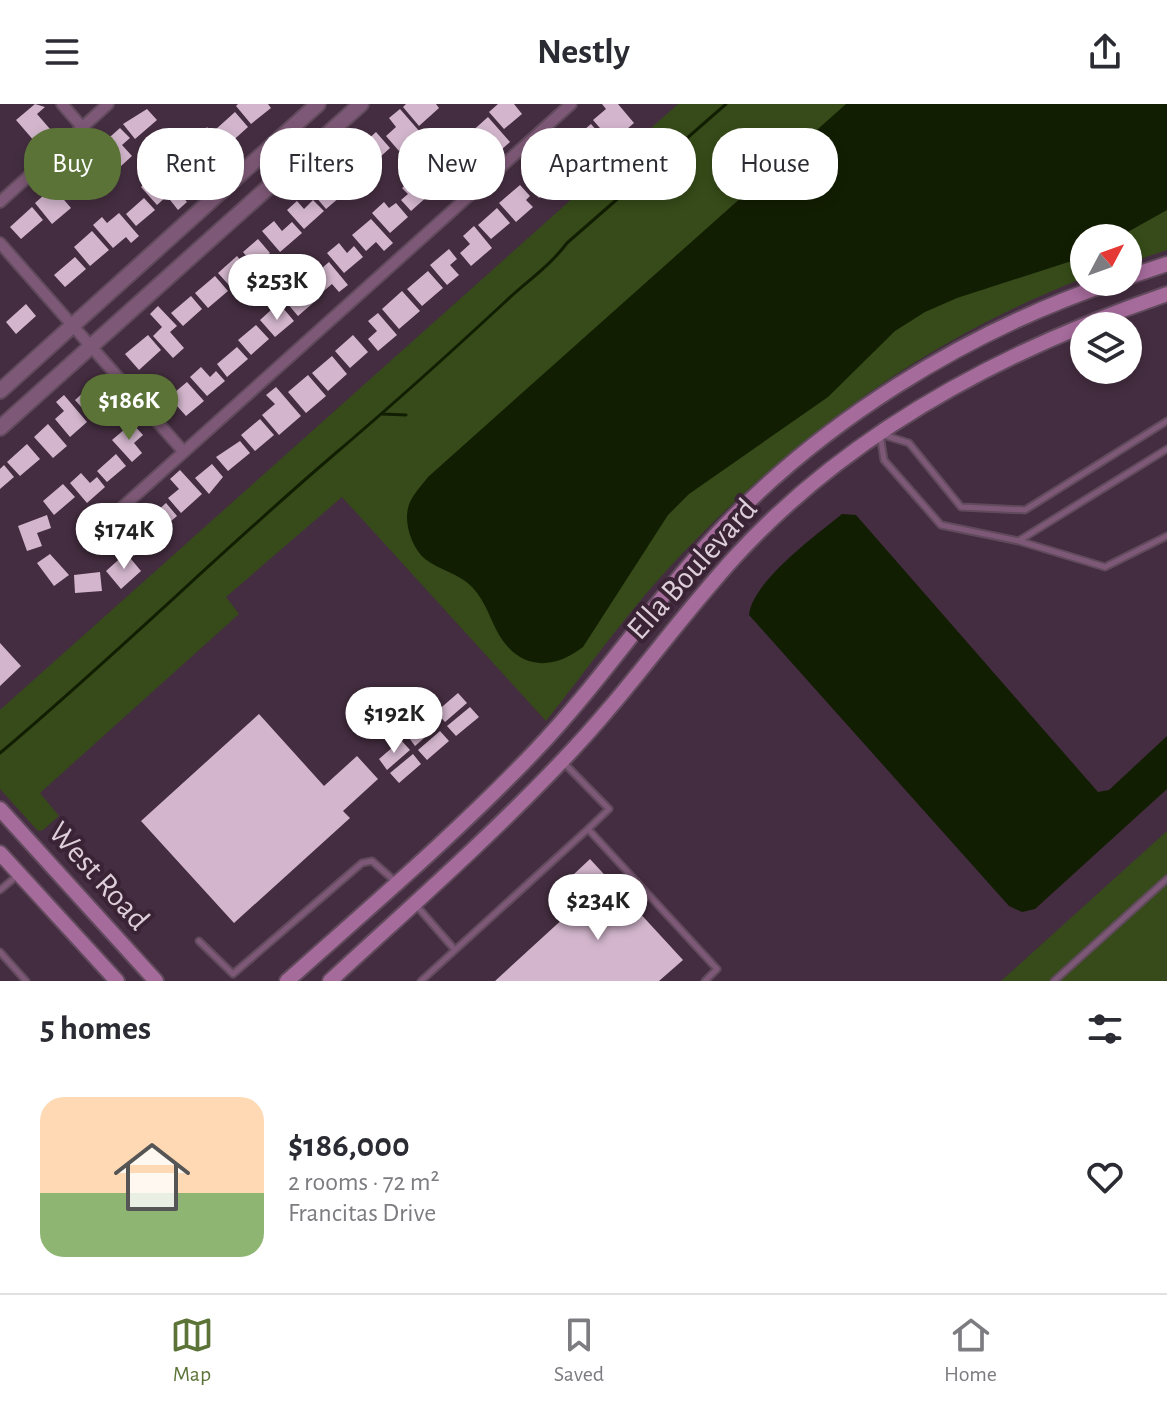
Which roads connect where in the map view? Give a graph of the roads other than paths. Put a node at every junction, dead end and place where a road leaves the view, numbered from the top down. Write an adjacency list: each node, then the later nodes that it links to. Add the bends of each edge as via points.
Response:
1 (62, 104): 7 (street)
2 (108, 104): 7 (street)
3 (318, 104): 6 (street)
4 (361, 104): 9 (street)
5 (571, 104): 25 (street)
6 (303, 117): 8 (street); 17 (street)
7 (82, 127): 11 (street)
8 (312, 128)
9 (334, 128)
10 (260, 195): 18 (street)
11 (0, 202)
12 (0, 243): 17 (street)
13 (1167, 264): 14 (main road)
14 (1142, 272)
15 (1167, 294): 23 (main road, Ella Boulevard, via 1034,344)
16 (1075, 296): 20 (main road, Ella Boulevard, via 994,331)
17 (74, 324): 18 (street); 19 (street)
18 (93, 345): 22 (street); 25 (street)
19 (0, 391)
20 (864, 410): 23 (main road); 29 (main road, Ella Boulevard, via 744,506 675,581)
21 (1167, 421): 23 (lane, via 1025,510 961,507 909,443)
22 (0, 428)
23 (880, 434): 28 (lane, via 884,460 941,525); 30 (main road, Ella Boulevard, via 764,526)
24 (1167, 449): 28 (lane)
25 (183, 451): 27 (street)
26 (1167, 536): 28 (lane, via 1105,567)
27 (88, 538)
28 (1019, 541)
29 (541, 745): 30 (main road); 36 (main road, Ella Boulevard)
30 (562, 761): 32 (lane, via 609,809); 38 (main road, Ella Boulevard)
31 (0, 809): 44 (main road, West Road)
32 (588, 829): 40 (lane); 48 (lane, via 717,969)
33 (0, 853): 34 (main road, West Road)
34 (19, 874): 37 (lane); 43 (main road, West Road)
35 (1167, 879): 49 (lane)
36 (397, 883): 38 (main road); 39 (lane, via 372,861 362,863 233,974); 45 (main road, Ella Boulevard)
37 (0, 890)
38 (414, 903): 40 (lane); 46 (main road, Ella Boulevard)
39 (199, 941)
40 (455, 950): 47 (lane)
41 (0, 952): 42 (lane)
42 (26, 981)
43 (117, 981)
44 (156, 981)
45 (287, 981)
46 (330, 981)
47 (421, 981)
48 (705, 981)
49 (1054, 981)

